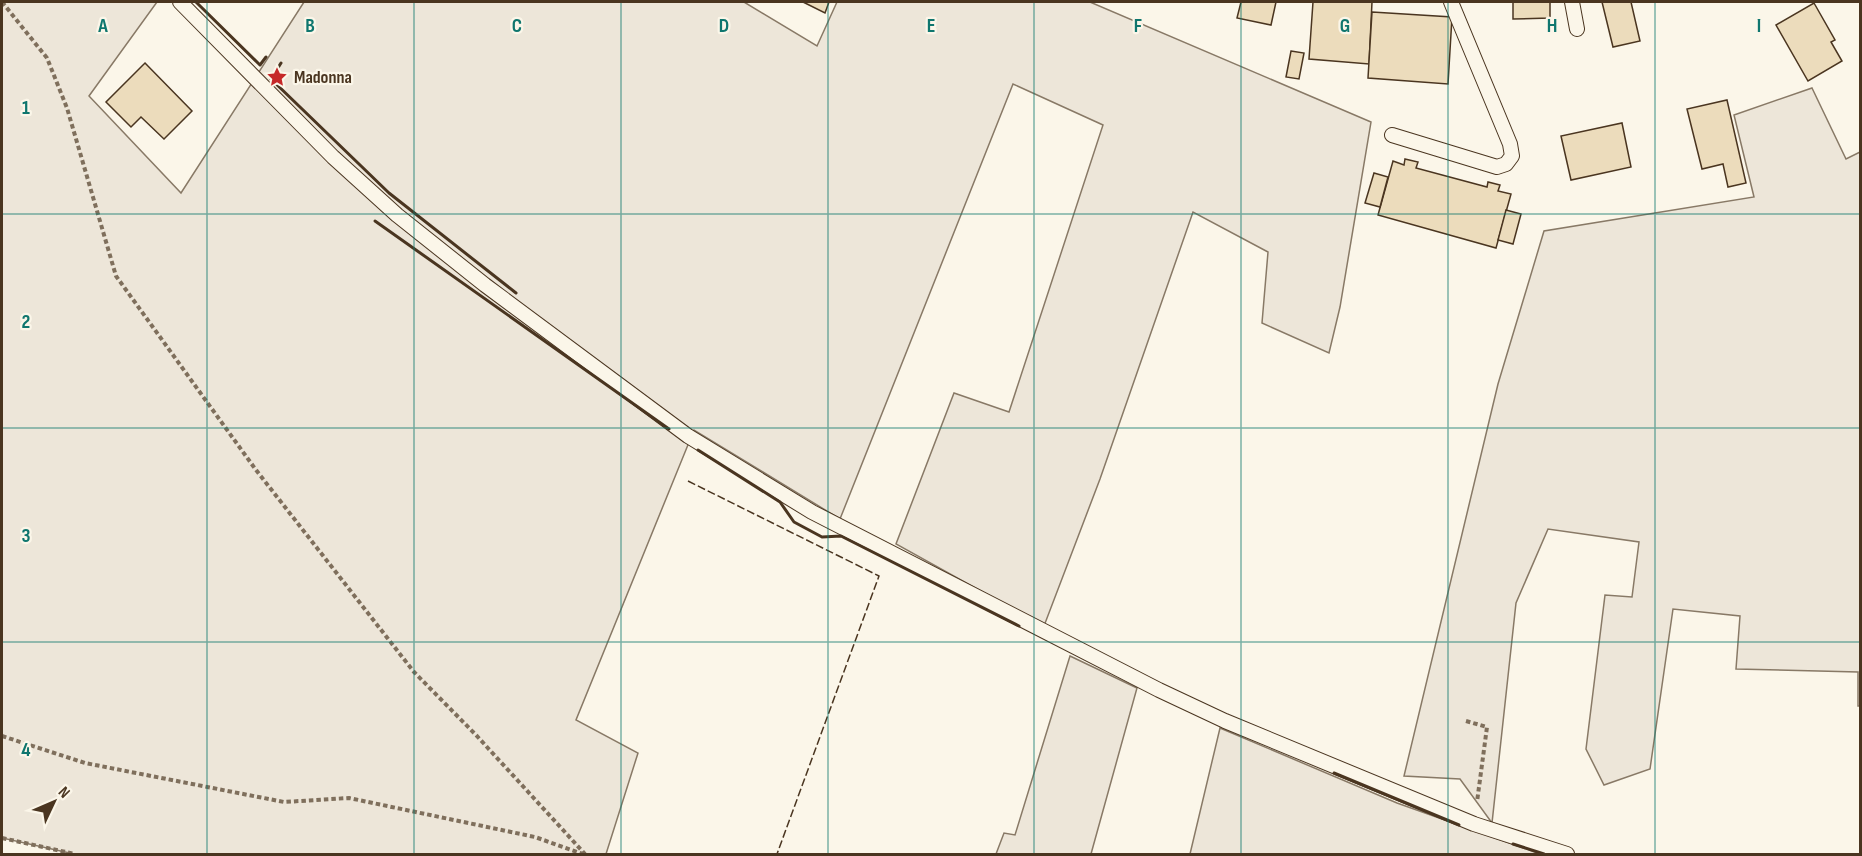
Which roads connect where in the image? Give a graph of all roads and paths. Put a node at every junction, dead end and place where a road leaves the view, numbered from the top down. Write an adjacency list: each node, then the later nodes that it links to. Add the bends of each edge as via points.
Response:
1 (2, 2): 11 (path, via 47,58 67,108 116,276 256,470 414,672)
2 (180, 2): 13 (lane, via 333,157 397,214 485,285 688,436 812,512 1159,690 1474,824)
3 (1451, 2): 6 (lane, via 1512,156 1497,167)
4 (1572, 2): 5 (lane)
5 (1577, 29)
6 (1392, 135)
7 (1467, 721): 9 (path, via 1487,727)
8 (2, 736): 11 (path, via 97,765 284,802 349,798 535,837)
9 (1479, 791)
10 (2, 838): 12 (path)
11 (585, 854)
12 (75, 855)
13 (1567, 855)

